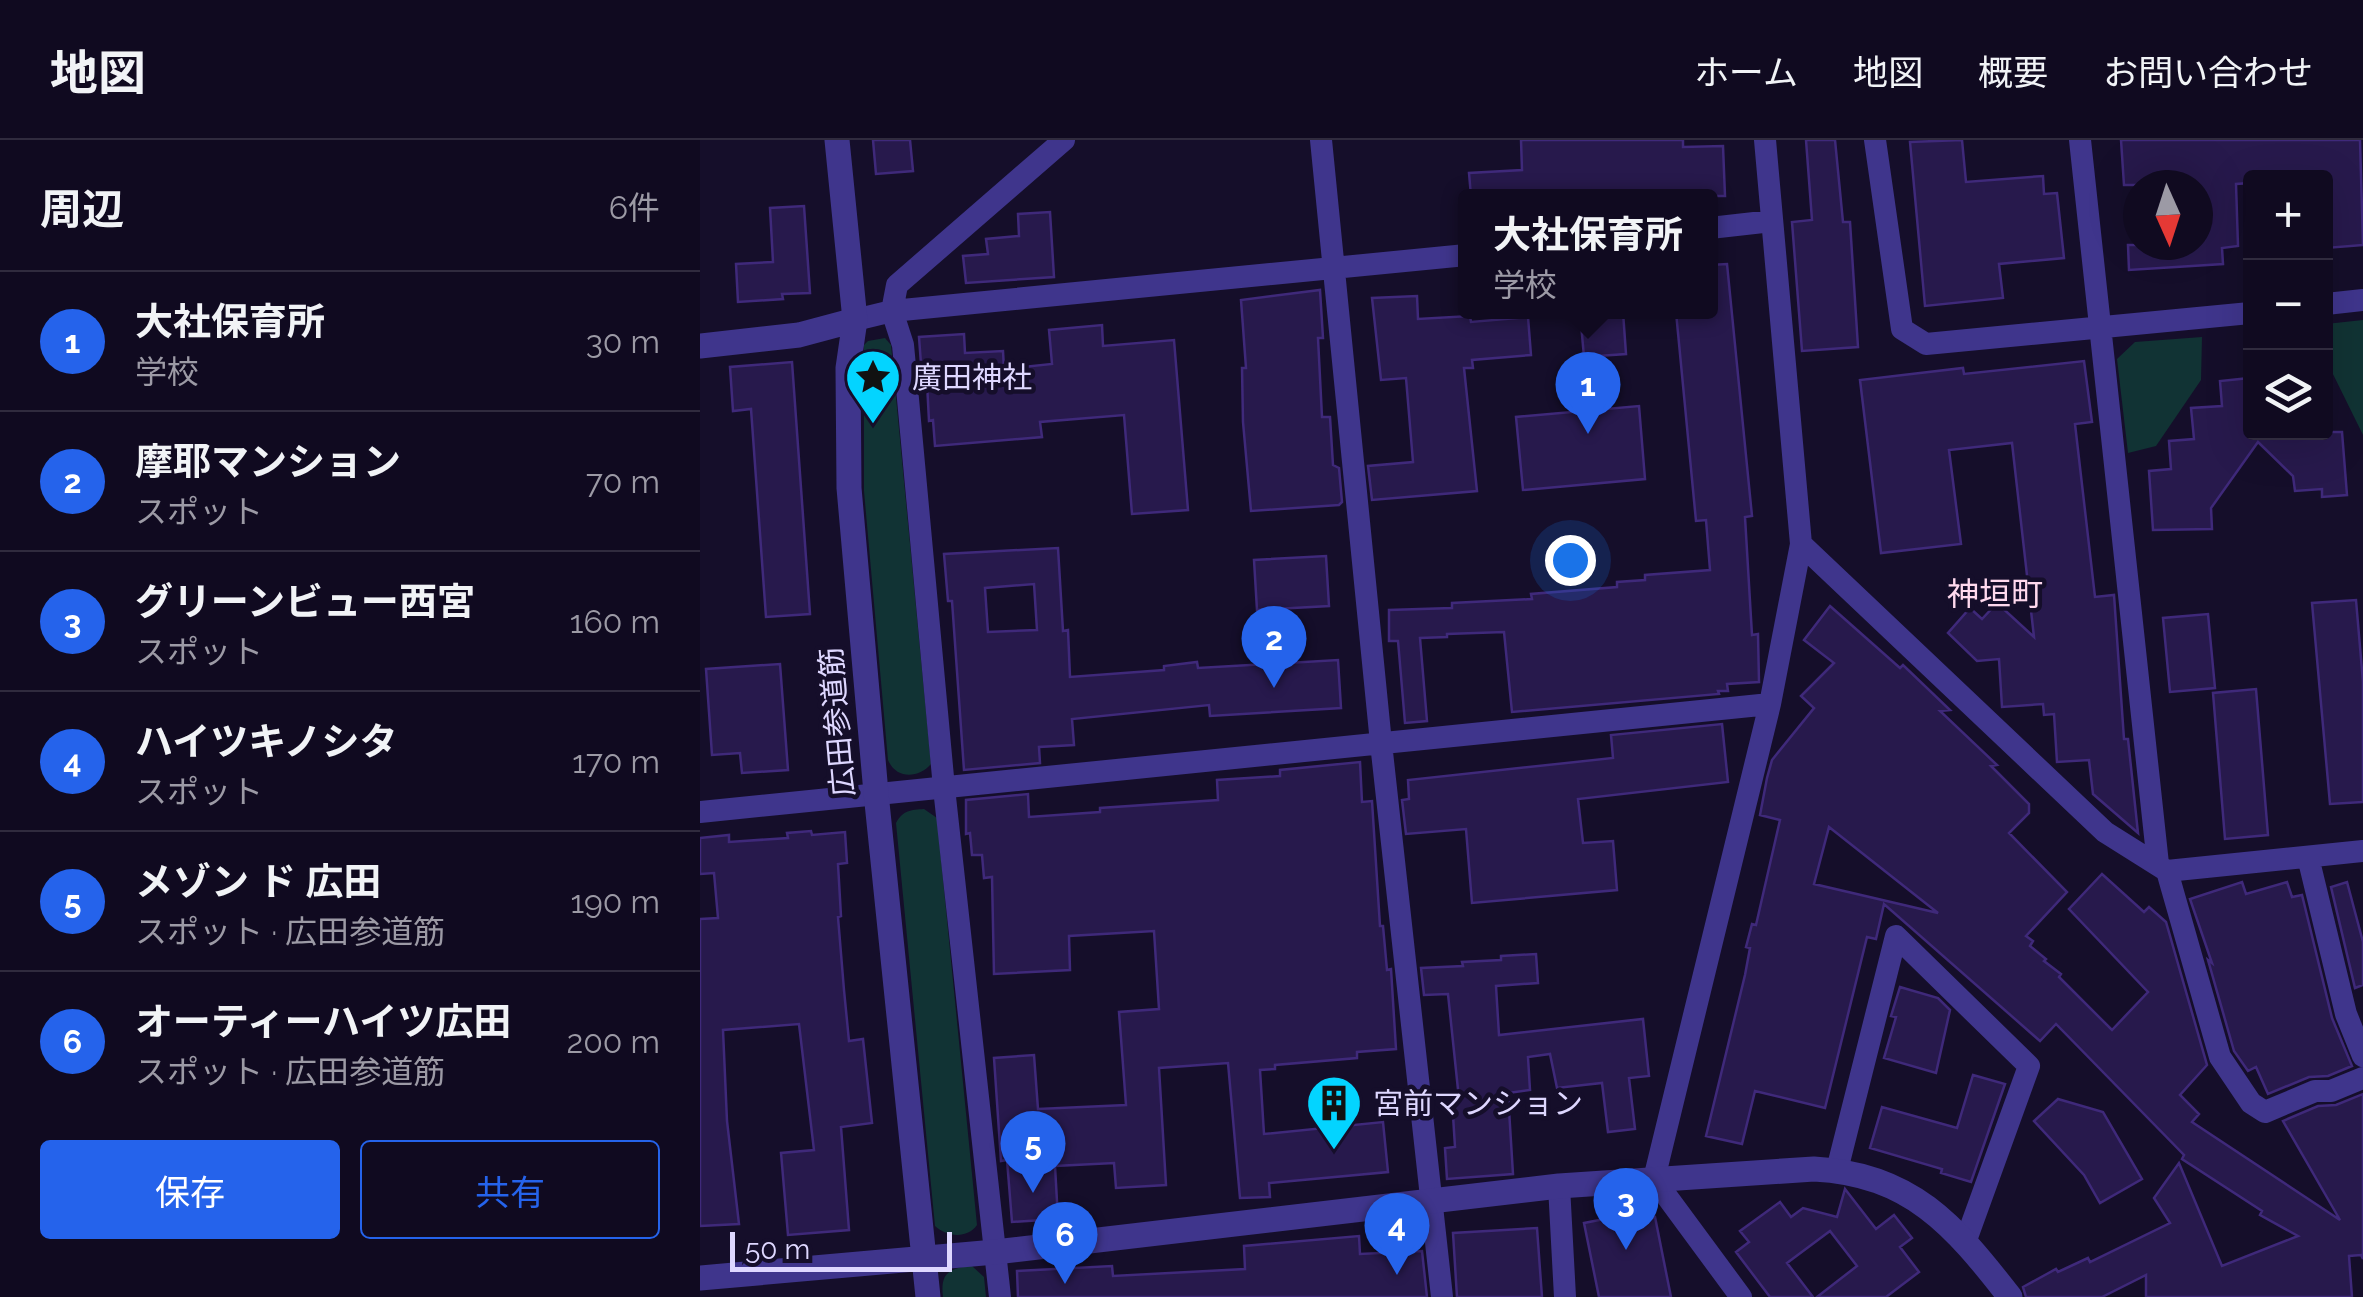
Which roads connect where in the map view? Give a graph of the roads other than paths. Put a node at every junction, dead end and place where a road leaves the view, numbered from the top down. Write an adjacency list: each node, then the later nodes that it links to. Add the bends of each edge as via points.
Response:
1 (837, 140): 15 (street, 広田参道筋)
2 (1064, 140): 13 (street, via 898,286)
3 (1320, 140): 10 (street)
4 (1764, 140): 7 (street)
5 (1875, 140): 16 (street, via 1902,329 1926,344)
6 (2080, 140): 16 (street)
7 (1772, 221): 8 (street); 18 (street)
8 (1718, 227)
9 (1458, 256): 10 (street)
10 (1333, 270): 13 (street); 20 (street)
11 (2363, 300): 12 (street)
12 (2333, 303)
13 (892, 311): 15 (street); 21 (street, via 904,345)
14 (2243, 314): 16 (street)
15 (855, 320): 17 (street, via 799,335); 22 (street, 広田参道筋, via 848,368 849,488)
16 (2102, 330): 26 (street)
17 (700, 346)
18 (1801, 544): 19 (street); 26 (street, via 2106,832)
19 (1770, 704): 20 (street); 30 (street)
20 (1381, 743): 21 (street); 32 (street)
21 (944, 788): 22 (street); 34 (street)
22 (876, 794): 23 (street); 35 (street, 広田参道筋)
23 (700, 812)
24 (2363, 852): 25 (street)
25 (2308, 857): 26 (street); 27 (street, via 2346,1014)
26 (2163, 868): 28 (street, via 2220,1057 2251,1103 2265,1112)
27 (2363, 1056)
28 (2363, 1078)
29 (1837, 1170): 30 (street); 33 (street, via 1882,1180 1937,1213); 33 (street, via 1896,936 2029,1066)
30 (1654, 1179): 31 (street); 41 (street)
31 (1559, 1186): 32 (street); 40 (street)
32 (1434, 1202): 34 (street); 39 (street)
33 (1966, 1240): 42 (street)
34 (995, 1252): 35 (street); 38 (street)
35 (924, 1257): 36 (street); 37 (street, 広田参道筋)
36 (700, 1278)
37 (928, 1297)
38 (1000, 1297)
39 (1442, 1297)
40 (1565, 1297)
41 (1741, 1297)
42 (2010, 1297)

